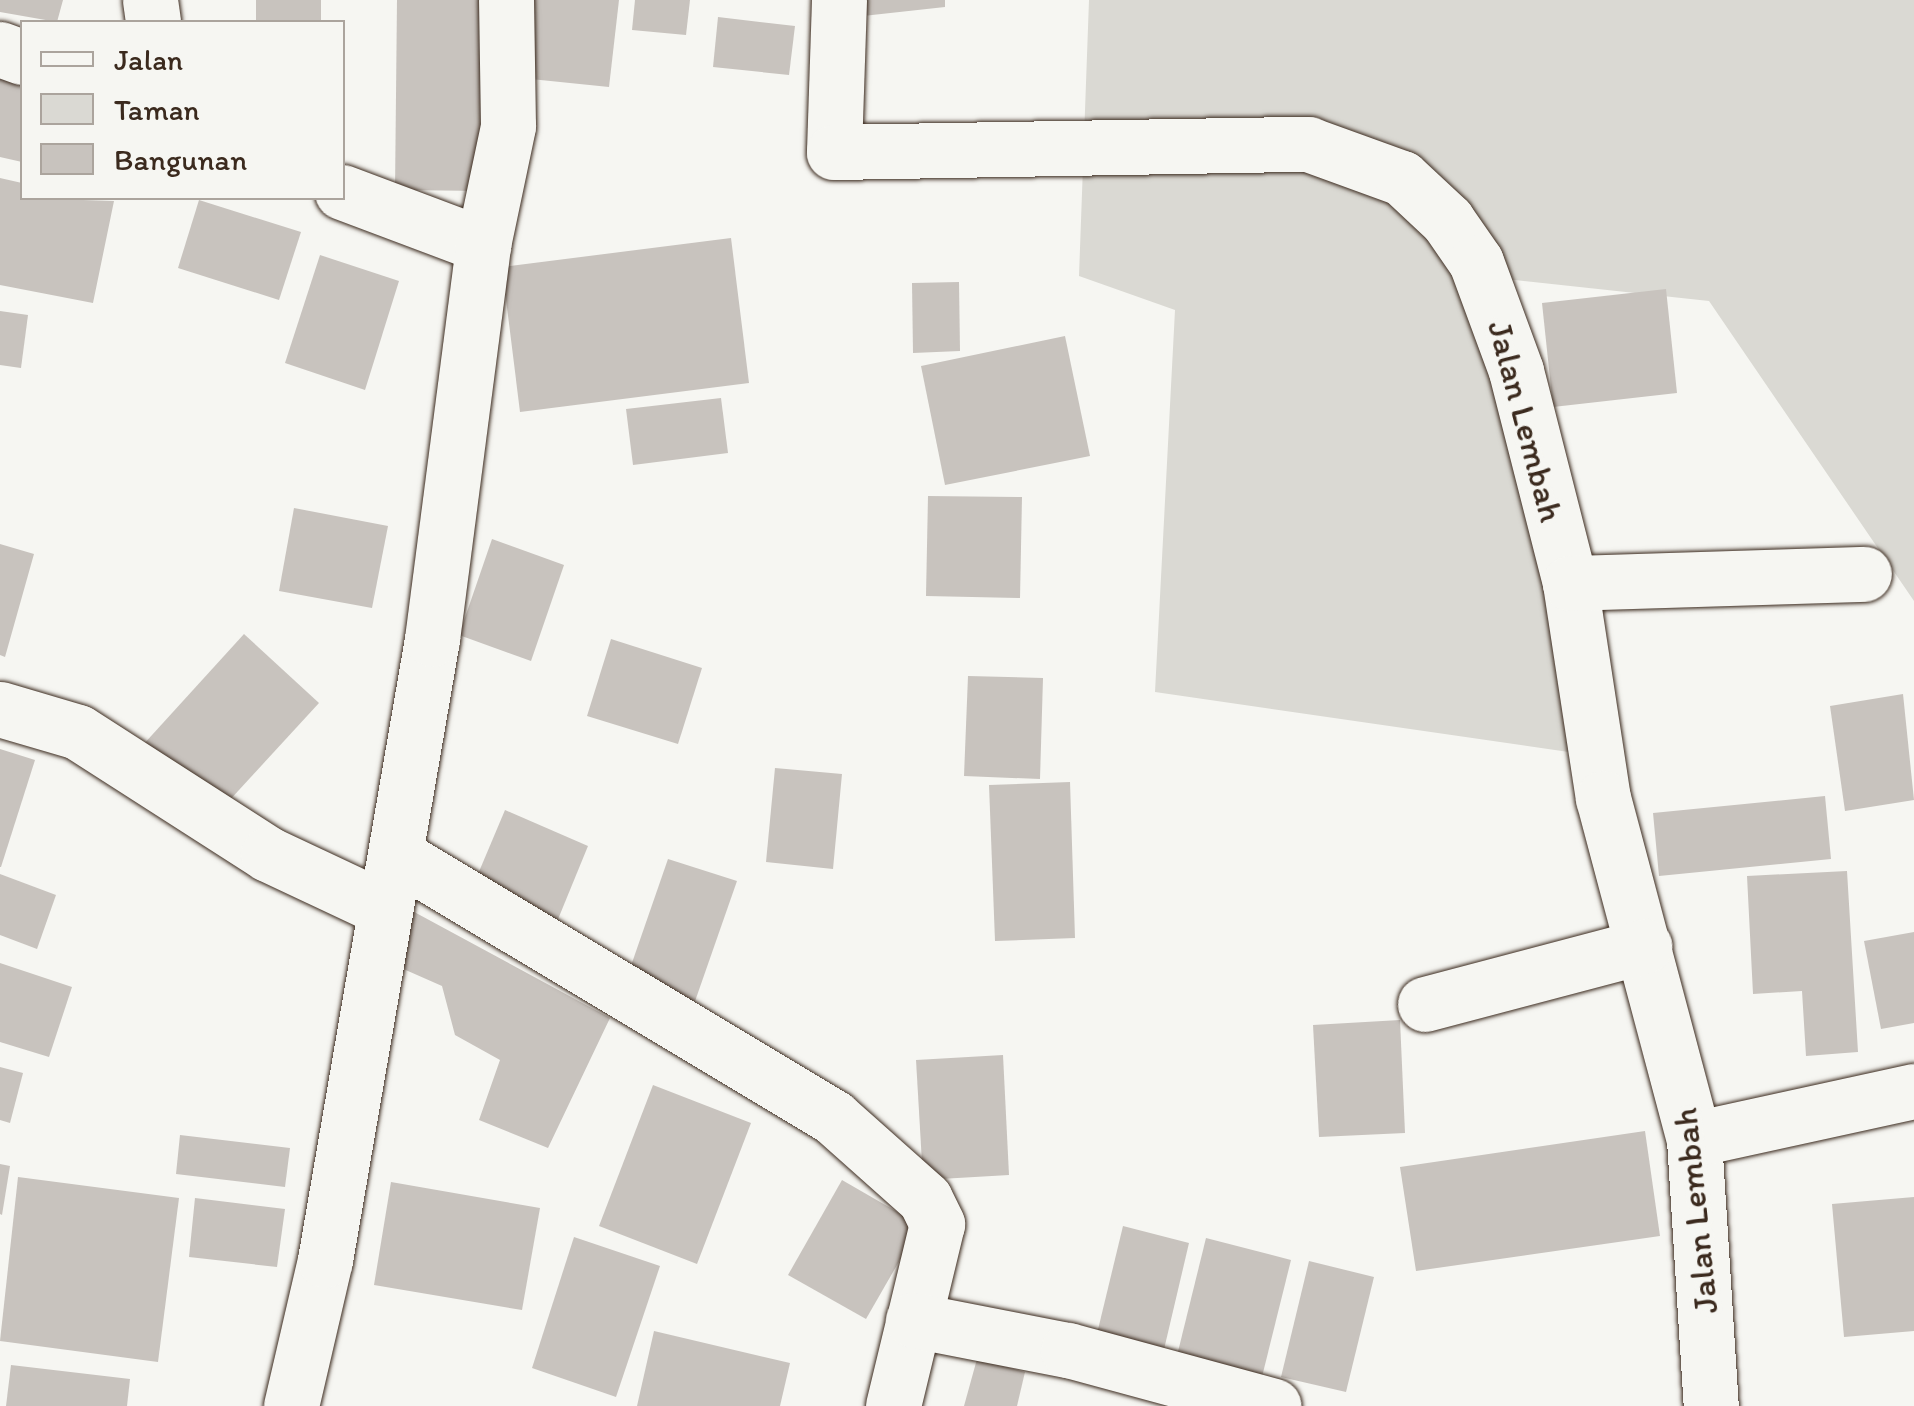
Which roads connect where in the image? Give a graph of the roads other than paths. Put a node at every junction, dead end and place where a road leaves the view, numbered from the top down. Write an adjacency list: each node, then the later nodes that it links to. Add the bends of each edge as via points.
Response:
1 (506, 0): 4 (street, via 508,126)
2 (840, 0): 6 (street, Jalan Lembah, via 834,152 1308,144 1402,178 1447,220 1493,299)
3 (345, 193): 4 (street)
4 (483, 245): 8 (street)
5 (1864, 574): 6 (street)
6 (1570, 582): 10 (street, Jalan Lembah, via 1603,798)
7 (0, 708): 9 (street, via 78,732 268,854)
8 (396, 855): 9 (street); 14 (street, via 833,1116 887,1162 937,1224)
9 (385, 909): 15 (street, via 325,1260)
10 (1644, 946): 11 (street); 13 (street, Jalan Lembah)
11 (1425, 1004)
12 (1914, 1091): 13 (street)
13 (1694, 1139): 18 (street, Jalan Lembah)
14 (913, 1320): 16 (street); 17 (street, via 1068,1350)
15 (291, 1406)
16 (894, 1406)
17 (1274, 1406)
18 (1711, 1406)

